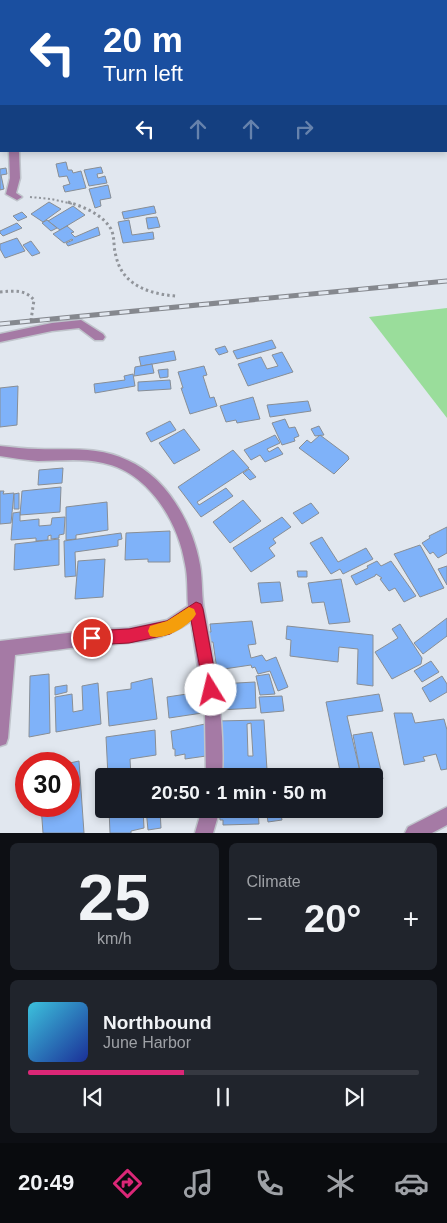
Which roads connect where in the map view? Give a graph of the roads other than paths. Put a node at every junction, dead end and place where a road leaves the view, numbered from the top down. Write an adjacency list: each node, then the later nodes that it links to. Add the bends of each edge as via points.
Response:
1 (14, 152): 2 (street, via 15,178 11,194 17,197)
2 (0, 200)
3 (0, 338): 4 (street, via 81,324)
4 (98, 338)
5 (0, 451): 6 (street, via 108,457 138,473 154,486 184,534 192,564)
6 (196, 609): 7 (street, via 170,627 154,631); 9 (street, via 213,705)
7 (4, 649): 8 (street)
8 (0, 738)
9 (214, 768)
10 (447, 816): 13 (street)
11 (208, 818): 12 (street)
12 (204, 833)
13 (414, 833)

